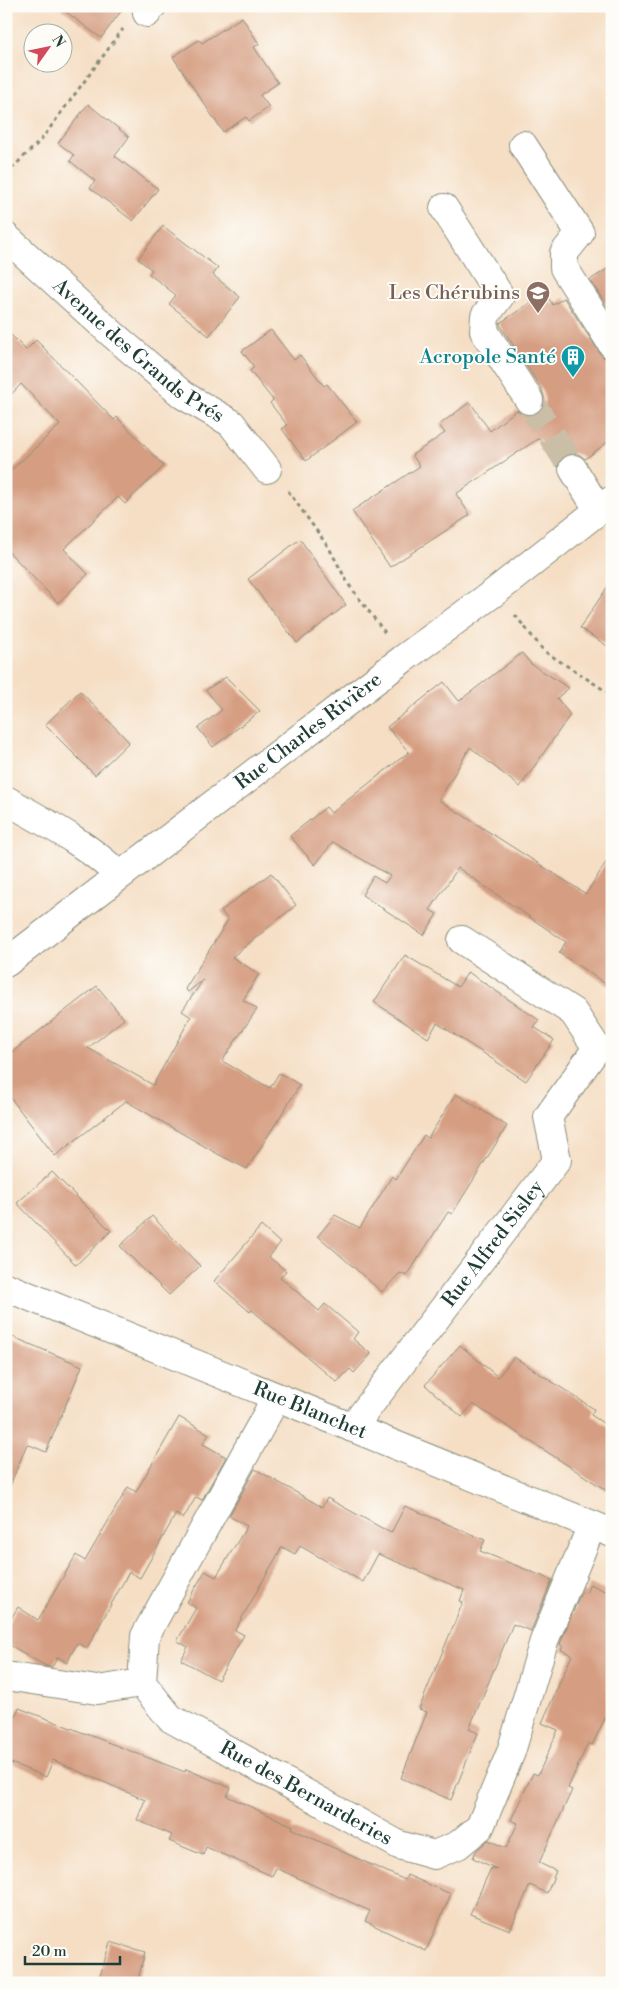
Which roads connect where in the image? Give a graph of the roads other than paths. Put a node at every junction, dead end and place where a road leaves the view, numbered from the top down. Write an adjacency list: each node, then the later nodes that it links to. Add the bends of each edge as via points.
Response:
1 (523, 145): 4 (street, via 580,233 564,254 564,268)
2 (444, 208): 5 (street, via 500,296 485,316 484,331)
3 (6, 237): 6 (street, Avenue des Grands Prés, via 183,395 231,423)
4 (612, 344)
5 (529, 400)
6 (267, 469)
7 (572, 469): 8 (street)
8 (605, 505): 10 (street, Rue Charles Rivière)
9 (6, 800): 10 (street, via 85,846)
10 (119, 875): 12 (street, Rue Charles Rivière)
11 (462, 940): 13 (street, Rue Alfred Sisley, via 573,1012)
12 (6, 963)
13 (604, 1046): 16 (street, Rue Alfred Sisley, via 548,1117 557,1160)
14 (6, 1287): 15 (street, Rue Blanchet)
15 (276, 1398): 16 (street, Rue Blanchet); 19 (street, via 145,1636)
16 (352, 1428): 17 (street, Rue Blanchet)
17 (602, 1529): 19 (street, Rue des Bernarderies, via 544,1641 511,1752 480,1827 458,1845 434,1854 399,1845 170,1718)
18 (6, 1676): 19 (street, via 97,1690)
19 (142, 1684)

